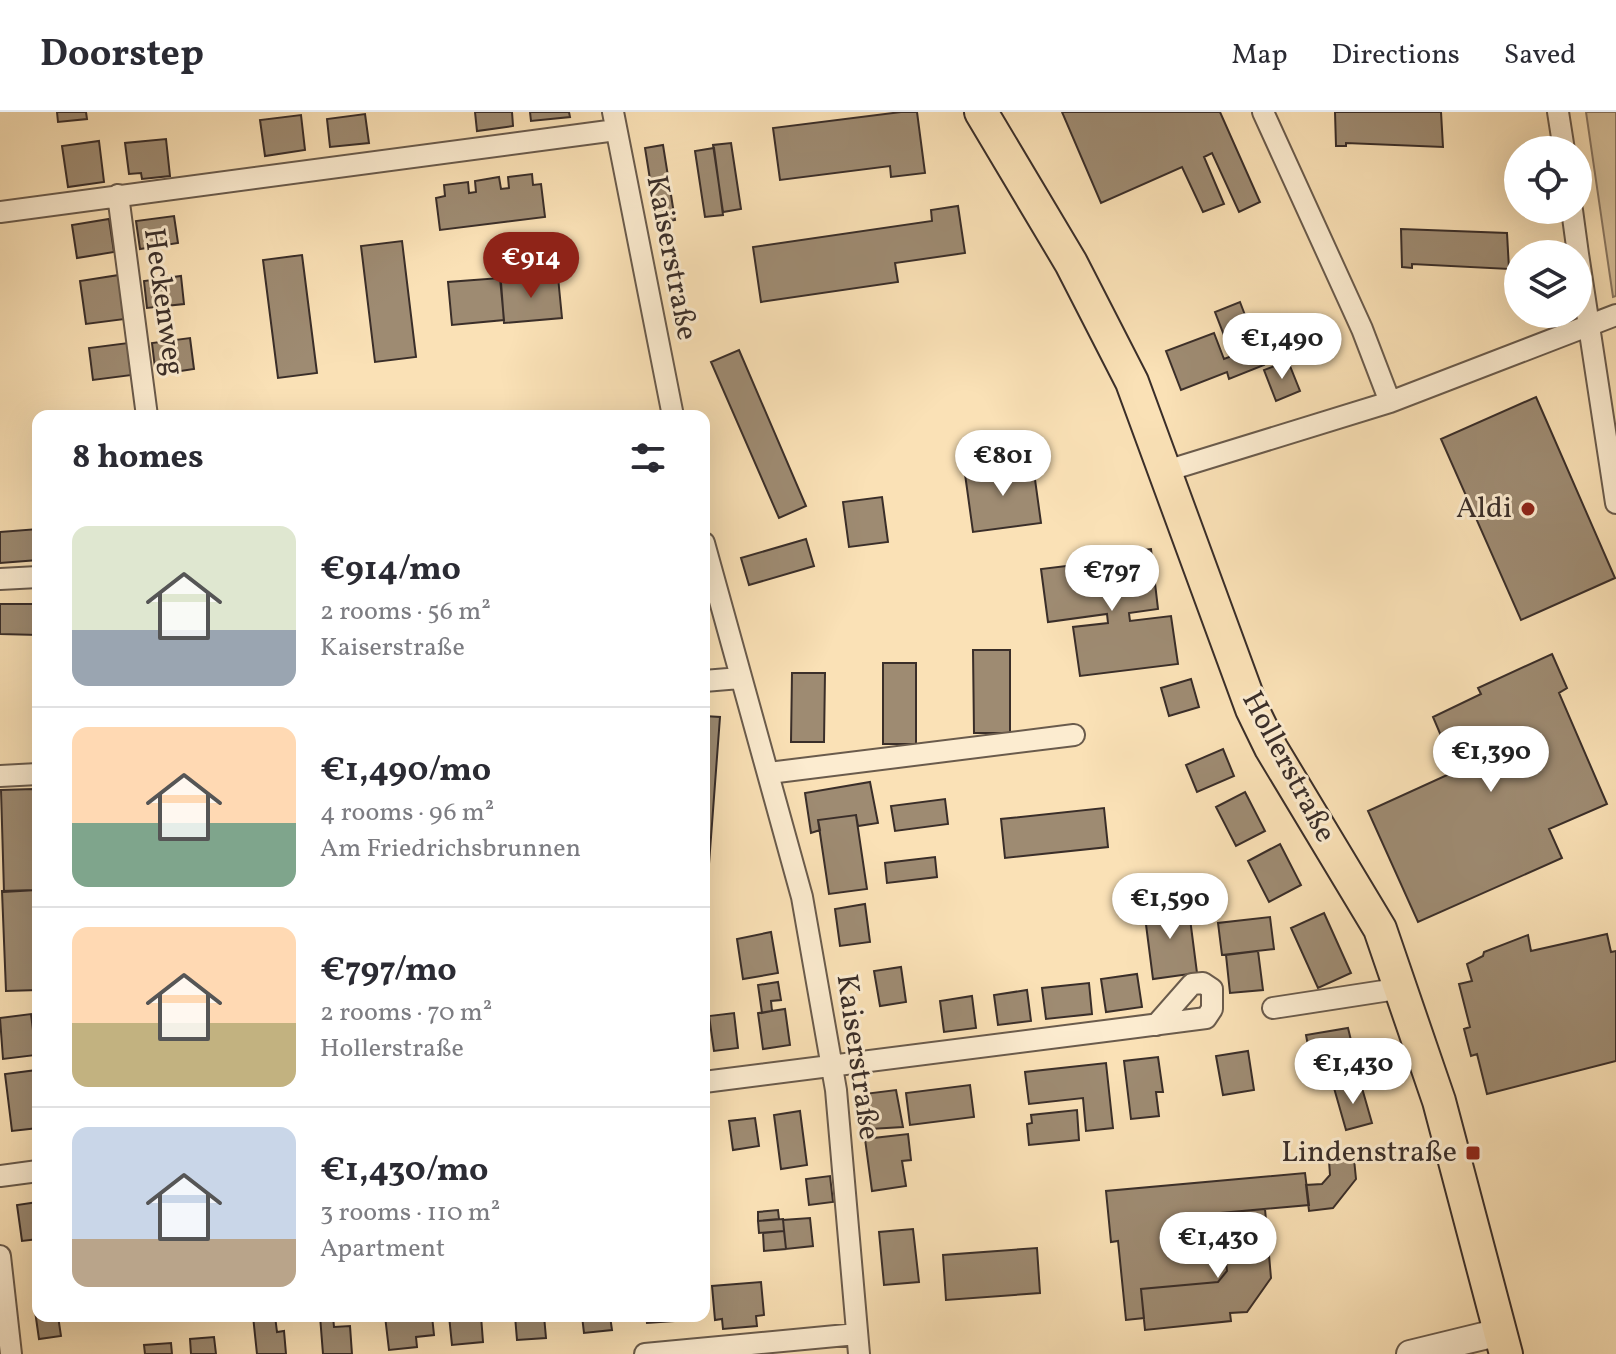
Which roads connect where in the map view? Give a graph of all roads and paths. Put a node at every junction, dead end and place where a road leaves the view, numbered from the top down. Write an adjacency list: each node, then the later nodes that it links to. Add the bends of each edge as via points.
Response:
1 (981, 112): 15 (main road, Hollerstraße, via 1071,263 1132,382)
2 (1263, 112): 12 (street)
3 (1558, 112): 5 (street)
4 (614, 121): 6 (street, Heckenweg); 14 (street, Kaiserstraße)
5 (1562, 136)
6 (118, 195): 7 (street, Heckenweg); 13 (street, Heckenweg)
7 (0, 212)
8 (1616, 315): 9 (street)
9 (1592, 324)
10 (1580, 328): 12 (street)
11 (1588, 328): 16 (street)
12 (1390, 402): 15 (street)
13 (146, 410)
14 (672, 410)
15 (1166, 471): 26 (main road, Hollerstraße, via 1252,709 1380,929)
16 (1616, 503)
17 (710, 566): 20 (street, Kaiserstraße)
18 (32, 577): 19 (street)
19 (0, 579)
20 (740, 678): 21 (street); 23 (street, Kaiserstraße)
21 (710, 680)
22 (1074, 735): 23 (street)
23 (769, 773): 29 (street, Kaiserstraße, via 802,897)
24 (32, 774): 25 (street)
25 (0, 776)
26 (1403, 988): 27 (street); 34 (main road, Hollerstraße, via 1439,1101)
27 (1273, 1008)
28 (1156, 1025): 29 (street)
29 (830, 1066): 30 (street); 35 (street, Kaiserstraße)
30 (710, 1081)
31 (32, 1172): 32 (street)
32 (0, 1176)
33 (0, 1256): 36 (street)
34 (1503, 1343): 38 (street)
35 (858, 1344): 37 (street)
36 (11, 1354)
37 (645, 1354)
38 (1410, 1354)

